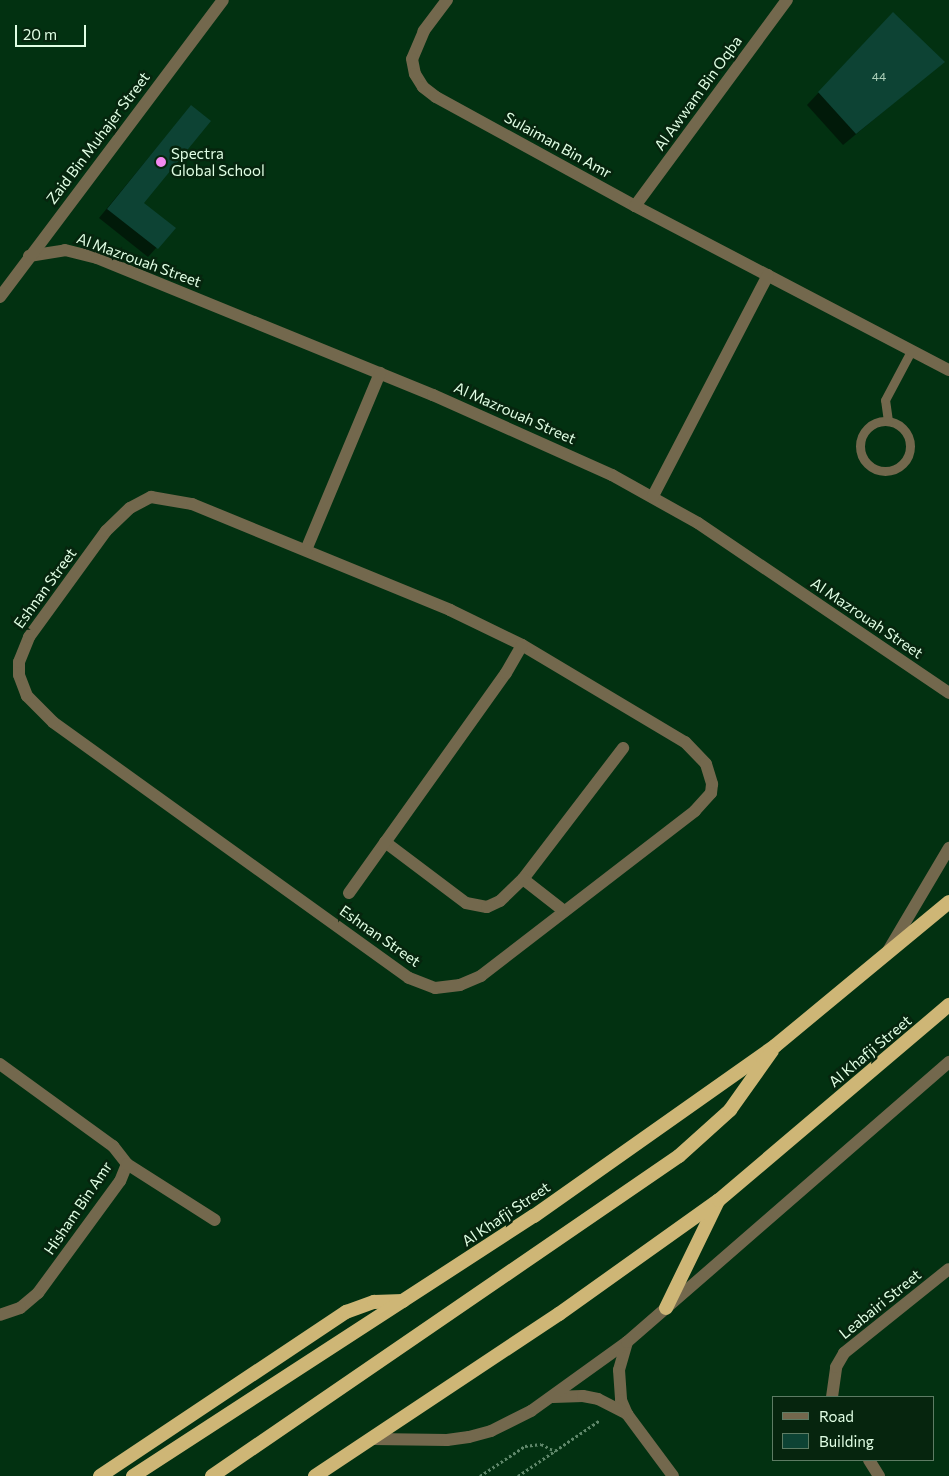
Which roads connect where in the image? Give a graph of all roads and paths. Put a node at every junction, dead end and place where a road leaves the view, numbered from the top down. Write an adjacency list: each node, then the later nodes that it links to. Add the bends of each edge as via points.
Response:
1 (223, 0): 5 (street, Zaid Bin Muhajer Street)
2 (447, 0): 4 (street, Sulaiman Bin Amr, via 424,30 412,59 415,74 423,87 436,98)
3 (787, 0): 4 (street, Al Awwam Bin Oqba)
4 (635, 206): 6 (street, Sulaiman Bin Amr)
5 (29, 256): 7 (street, Zaid Bin Muhajer Street); 10 (street, Al Mazrouah Street, via 65,250 98,258)
6 (768, 275): 8 (street, Sulaiman Bin Amr); 12 (street)
7 (0, 297)
8 (911, 351): 9 (street, Sulaiman Bin Amr); 11 (lane, via 885,400)
9 (949, 370)
10 (380, 373): 12 (street, Al Mazrouah Street, via 586,463); 13 (street)
11 (888, 420): 11 (lane, via 868,426 860,441 864,461 882,471 902,465 911,447 903,428)
12 (653, 496): 15 (street, Al Mazrouah Street)
13 (306, 550): 14 (street, Eshnan Street, via 450,610); 22 (street, Eshnan Street, via 183,501 161,497 140,501 106,531 21,650 19,675 27,696 53,722 401,972 424,985 448,987 481,976)
14 (522, 645): 17 (street, via 506,673); 22 (street, Eshnan Street, via 685,742 706,764 712,784 706,801 695,811)
15 (949, 693)
16 (623, 748): 19 (street)
17 (385, 842): 19 (street, via 474,906 486,907 500,902); 20 (street)
18 (949, 848): 23 (street, Al Khafji Street)
19 (522, 879): 22 (street)
20 (349, 892)
21 (949, 902): 23 (highway, Al Khafji Street)
22 (564, 911)
23 (882, 960): 25 (highway, Al Khafji Street)
24 (949, 1005): 29 (highway, Al Khafji Street)
25 (775, 1046): 32 (highway, Al Khafji Street, via 534,1216); 44 (highway, via 730,1110 680,1156)
26 (949, 1062): 33 (street)
27 (0, 1064): 28 (street, Hisham Bin Amr, via 113,1146)
28 (127, 1164): 30 (street); 34 (street, Hisham Bin Amr, via 120,1181 38,1293 20,1308)
29 (719, 1200): 33 (highway); 39 (highway, Al Khafji Street, via 559,1314)
30 (215, 1220)
31 (949, 1269): 36 (street, Leabairi Street, via 844,1353 831,1383)
32 (404, 1300): 42 (highway, via 374,1302 346,1312); 43 (highway, Al Khafji Street)
33 (666, 1308): 35 (street)
34 (0, 1315)
35 (627, 1342): 37 (street); 38 (street, via 618,1370 621,1400)
36 (832, 1396)
37 (551, 1398): 38 (street, via 566,1395 598,1399); 39 (street, via 511,1422 469,1437 447,1440)
38 (627, 1414): 40 (path, via 601,1420); 48 (street)
39 (374, 1439): 45 (highway, Al Khafji Street)
40 (555, 1451): 46 (path, via 541,1444 525,1446); 47 (path)
41 (869, 1461): 49 (street)
42 (100, 1476)
43 (133, 1476)
44 (212, 1476)
45 (315, 1476)
46 (480, 1476)
47 (518, 1476)
48 (673, 1476)
49 (879, 1476)

